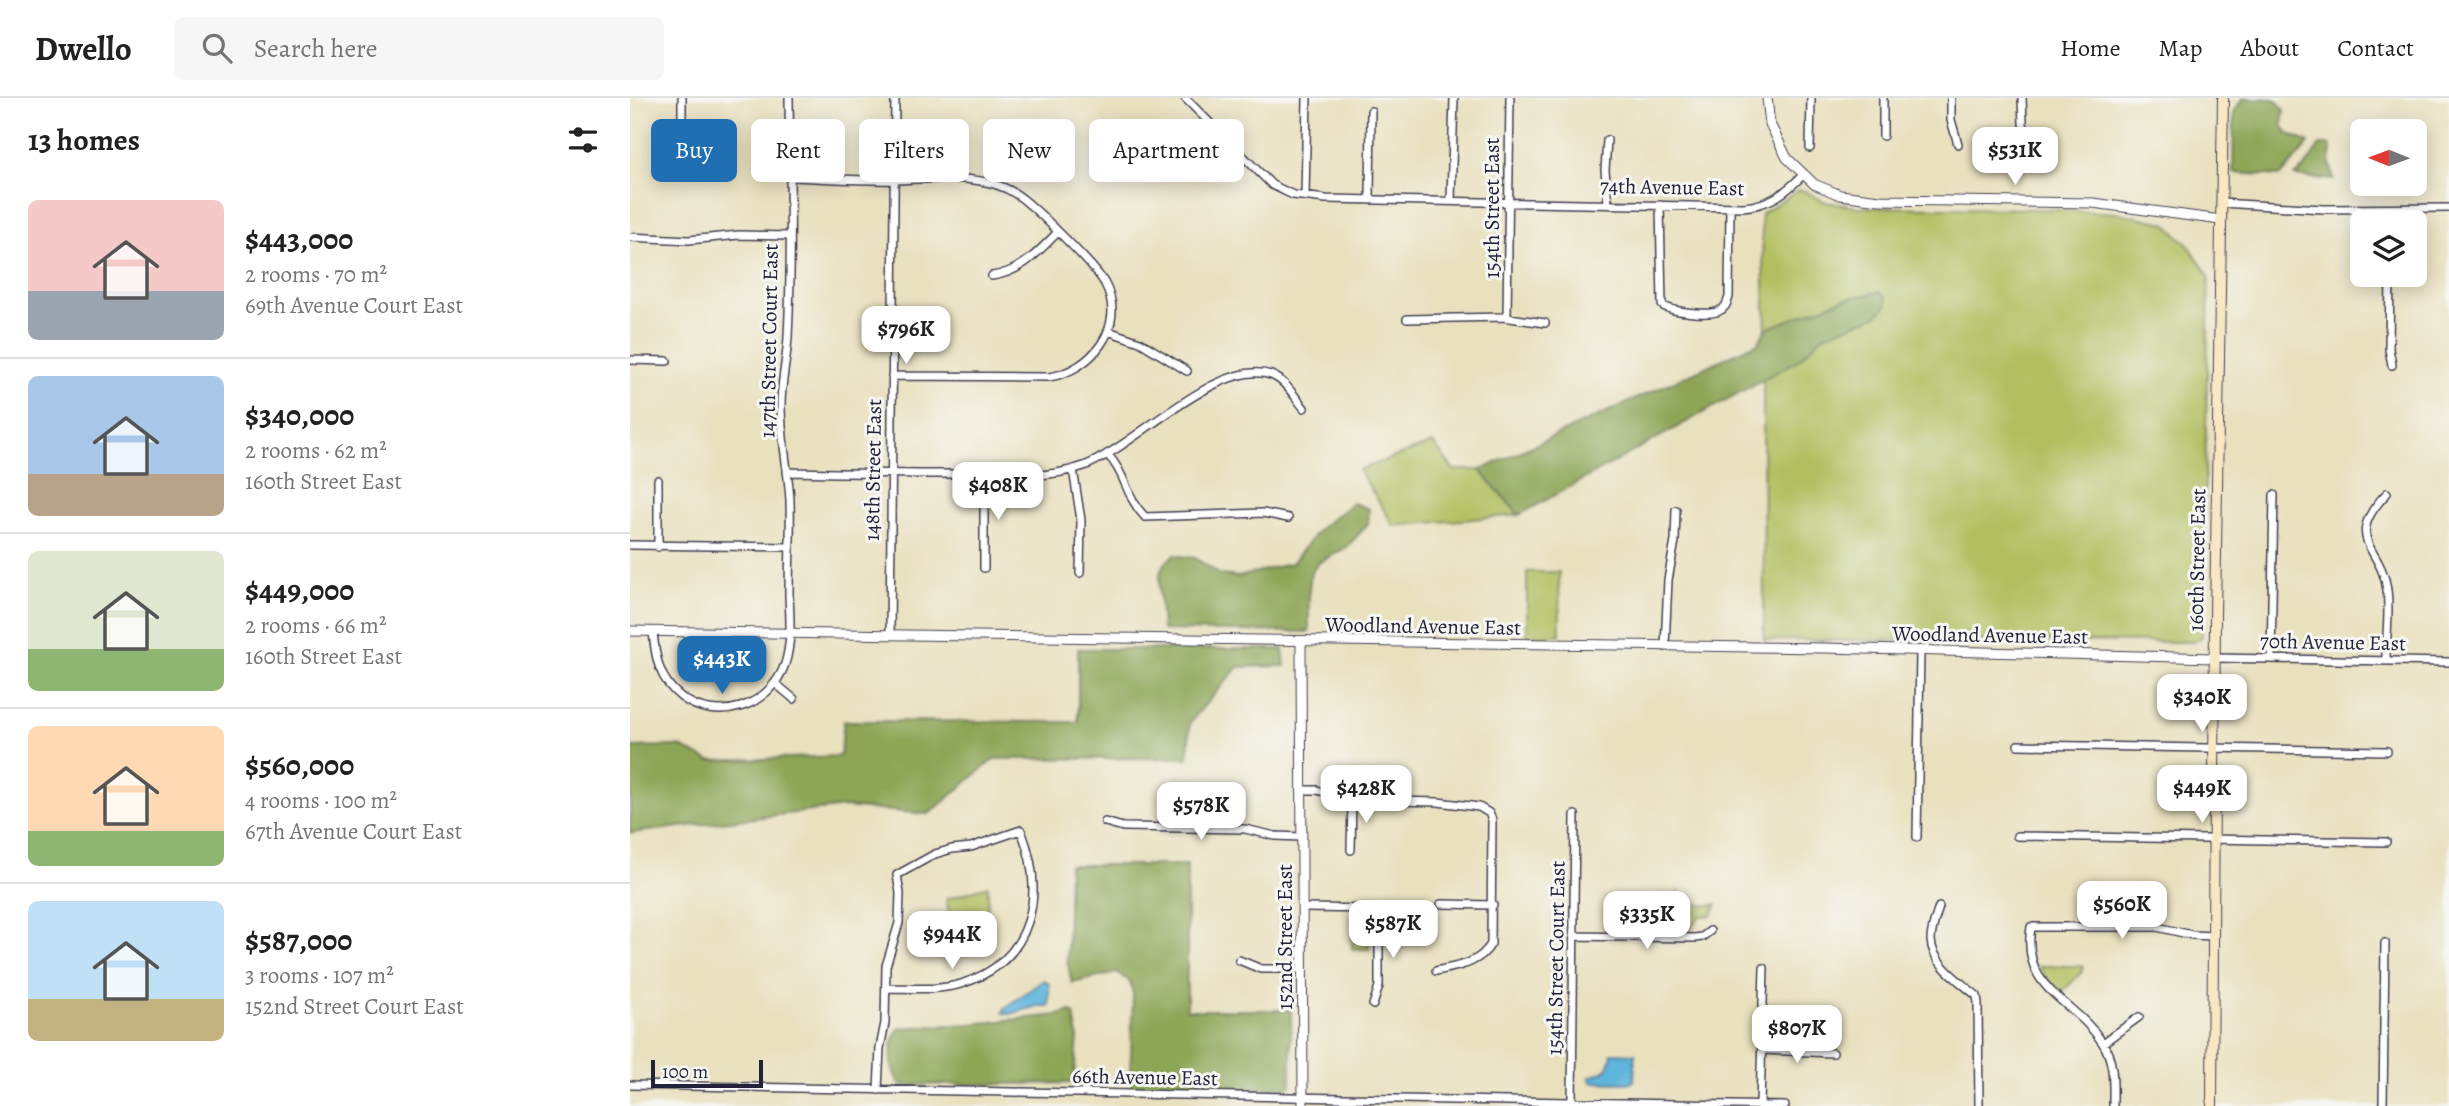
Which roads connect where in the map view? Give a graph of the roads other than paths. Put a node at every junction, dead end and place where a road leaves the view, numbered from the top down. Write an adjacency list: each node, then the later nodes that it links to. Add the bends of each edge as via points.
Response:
1 (682, 98): 15 (street)
2 (789, 98): 16 (street, 147th Street Court East)
3 (895, 98): 17 (street, 148th Street East)
4 (1185, 98): 27 (street, 74th Avenue East, via 1272,185)
5 (1307, 98): 27 (street)
6 (1454, 98): 29 (street)
7 (1510, 98): 30 (street, 154th Street East)
8 (1767, 98): 23 (street, via 1775,138)
9 (1811, 98): 22 (street)
10 (1883, 98): 18 (street)
11 (1951, 98): 21 (street)
12 (2022, 98): 20 (street)
13 (2223, 98): 32 (main road, 160th Street East)
14 (1371, 111): 28 (street)
15 (682, 119)
16 (789, 119)
17 (895, 119)
18 (1883, 136)
19 (1607, 140): 31 (street)
20 (2029, 140)
21 (1958, 144)
22 (1810, 148)
23 (1803, 175): 34 (street, 74th Avenue East, via 1768,202); 37 (street, via 1826,190 1859,199 2093,202)
24 (969, 181): 38 (street, via 995,184 1024,200)
25 (790, 182): 39 (street, 147th Street Court East)
26 (896, 182): 51 (street, 148th Street East)
27 (1305, 197): 28 (street, 74th Avenue East)
28 (1370, 200): 29 (street, 74th Avenue East)
29 (1451, 200): 30 (street, 74th Avenue East)
30 (1510, 201): 31 (street, 74th Avenue East); 43 (street, 154th Street East)
31 (1608, 203): 33 (street, 74th Avenue East)
32 (2221, 203): 36 (street); 37 (main road, 160th Street East)
33 (1660, 205): 34 (street, 74th Avenue East); 34 (street, via 1662,302 1673,311 1718,312 1724,308 1730,288)
34 (1730, 207)
35 (2449, 208): 36 (street)
36 (2393, 209)
37 (2221, 220): 75 (main road, 160th Street East)
38 (1057, 233): 41 (street, via 1021,267); 46 (street, via 1105,283 1111,299)
39 (789, 236): 40 (street); 55 (street, 147th Street Court East, via 788,335 781,406)
40 (630, 237)
41 (992, 276)
42 (2390, 287): 49 (street)
43 (1507, 317): 44 (street); 45 (street)
44 (1407, 319)
45 (1545, 323)
46 (1108, 331): 50 (street, via 1140,342); 51 (street, via 1087,362 1059,376)
47 (630, 360): 48 (street)
48 (667, 361)
49 (2392, 365)
50 (1187, 371)
51 (892, 376): 56 (street, 148th Street East)
52 (1304, 408): 53 (street, via 1272,375 1243,375 1197,392)
53 (1108, 456): 54 (street); 62 (street, via 1145,517 1263,513)
54 (1073, 469): 57 (street); 67 (street, via 1081,520)
55 (787, 472): 56 (street); 65 (street, 147th Street Court East)
56 (890, 473): 57 (street); 71 (street, 148th Street East)
57 (984, 475): 66 (street)
58 (658, 480): 64 (street)
59 (2387, 493): 77 (street, via 2369,515 2366,539 2387,588)
60 (2274, 495): 76 (street)
61 (1676, 510): 73 (street)
62 (1288, 518)
63 (630, 545): 64 (street)
64 (658, 547): 65 (street)
65 (789, 547): 70 (street, 147th Street Court East)
66 (984, 568)
67 (1080, 573)
68 (630, 631): 69 (street, Woodland Avenue East)
69 (653, 631): 70 (street, Woodland Avenue East); 79 (street, via 658,666 669,686 697,706 740,707 760,698)
70 (790, 634): 71 (street, Woodland Avenue East); 79 (street, 147th Street Court East, via 785,663)
71 (890, 635): 72 (street, Woodland Avenue East)
72 (1301, 642): 73 (street, Woodland Avenue East); 84 (street, 152nd Street East)
73 (1665, 647): 74 (street, Woodland Avenue East)
74 (1920, 652): 75 (street, Woodland Avenue East); 89 (street)
75 (2216, 657): 76 (street, 70th Avenue East); 82 (main road, 160th Street East)
76 (2271, 659): 77 (street, 70th Avenue East)
77 (2386, 660): 78 (street, 70th Avenue East)
78 (2449, 662)
79 (775, 683): 80 (street)
80 (794, 699)
81 (2018, 745): 82 (street)
82 (2214, 748): 83 (street); 91 (main road, 160th Street East)
83 (2387, 751)
84 (1301, 790): 85 (street); 90 (street, 152nd Street East)
85 (1352, 800): 93 (street); 95 (street, via 1485,810 1492,820)
86 (1575, 815): 99 (street, 154th Street Court East)
87 (1105, 822): 90 (street, via 1123,827 1245,830)
88 (2017, 835): 91 (street)
89 (1917, 836)
90 (1302, 837): 97 (street, 152nd Street East)
91 (2213, 839): 92 (street); 100 (main road, 160th Street East)
92 (2386, 842)
93 (1351, 850)
94 (1441, 904): 95 (street)
95 (1493, 905): 105 (street, via 1491,944 1482,957)
96 (1939, 906): 119 (street, via 1932,949 1977,996)
97 (1303, 908): 104 (street, 152nd Street East); 107 (street, via 1379,909 1379,986)
98 (1710, 931): 99 (street, via 1695,938)
99 (1574, 936): 115 (street, 154th Street Court East)
100 (2213, 936): 109 (street, via 2157,927 2031,927 2028,946 2036,973); 121 (main road, 160th Street East)
101 (2385, 943): 122 (street)
102 (1239, 960): 104 (street, via 1261,970)
103 (1764, 968): 110 (street)
104 (1303, 969): 114 (street, 152nd Street East)
105 (1436, 971)
106 (886, 988): 106 (street, via 888,957 899,923 897,875 935,854 1021,830 1031,864 1031,915 1017,946 988,972 960,984); 113 (street)
107 (1373, 1005)
108 (2139, 1017): 109 (street)
109 (2103, 1042): 120 (street, via 2111,1060)
110 (1762, 1050): 111 (street); 116 (street)
111 (1833, 1052)
112 (630, 1086): 113 (street, 66th Avenue East)
113 (878, 1090): 114 (street, 66th Avenue East)
114 (1303, 1102): 115 (street, 66th Avenue East)
115 (1572, 1102): 117 (street, 66th Avenue East)
116 (1759, 1105): 117 (street, 66th Avenue East); 118 (street, 66th Avenue East)
117 (1753, 1106)
118 (1785, 1106)
119 (1979, 1106)
120 (2113, 1106)
121 (2212, 1106)
122 (2383, 1106)

